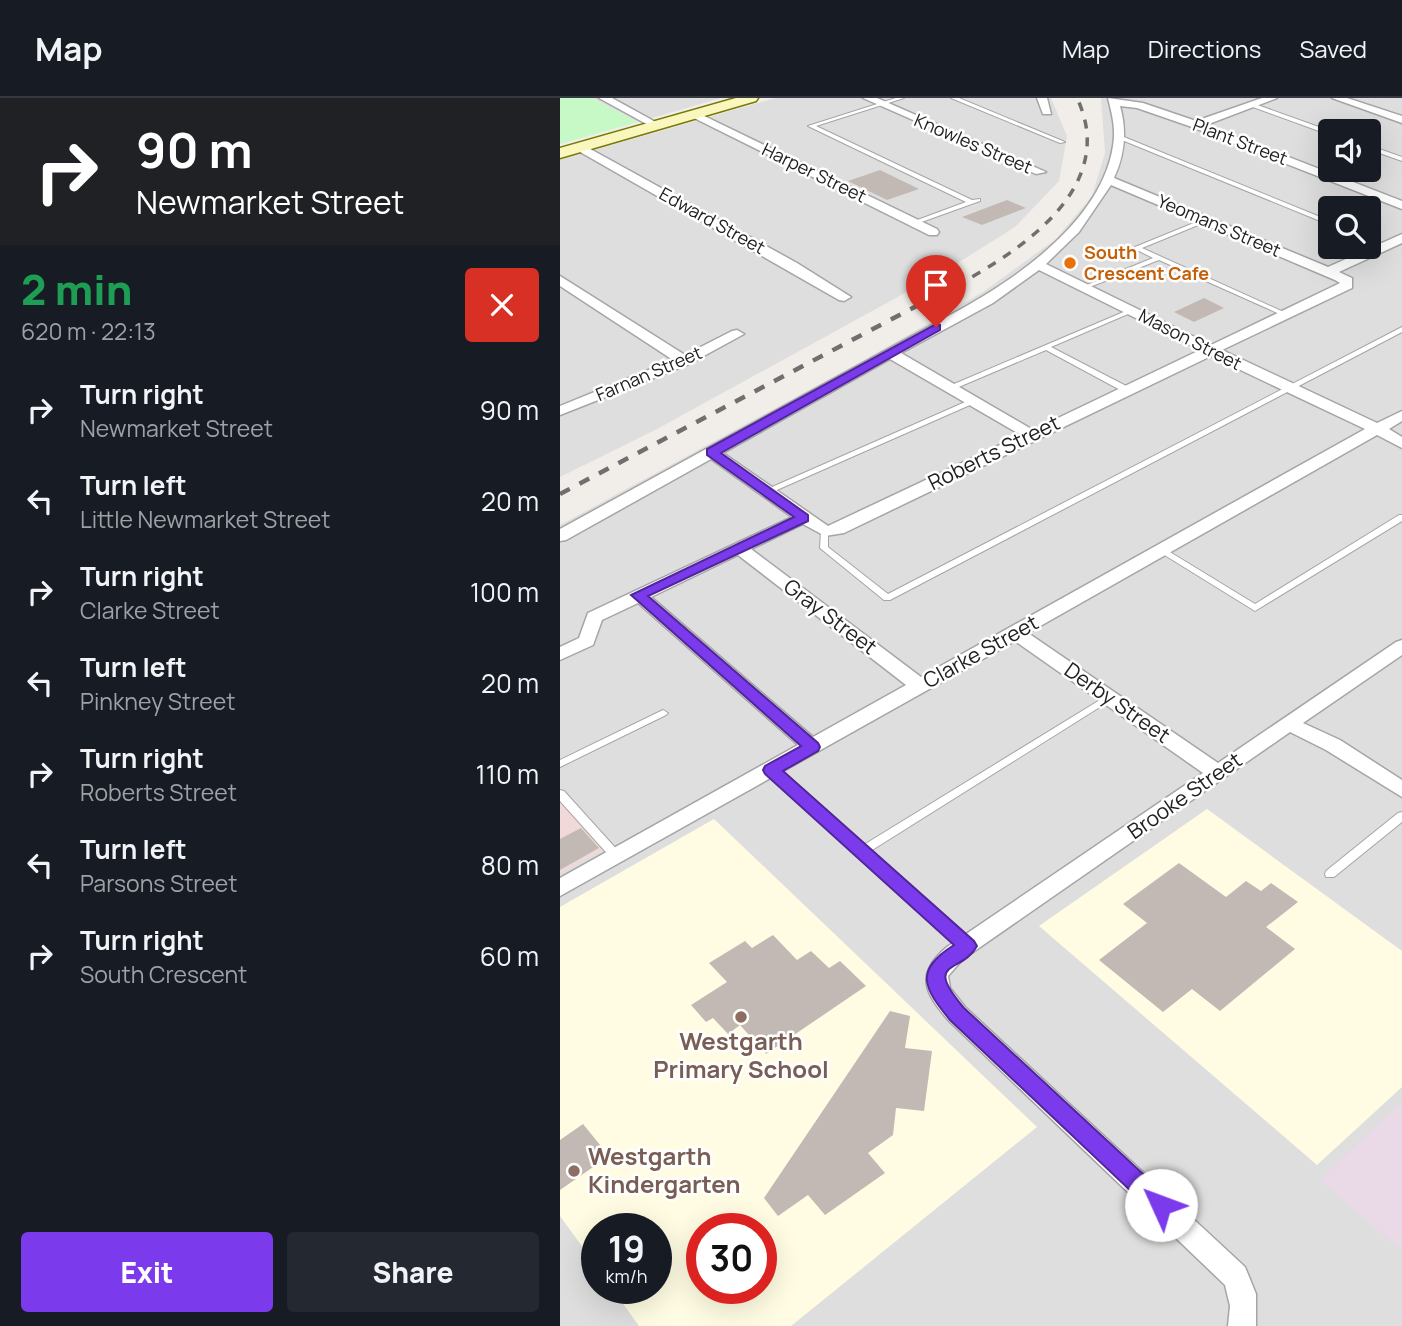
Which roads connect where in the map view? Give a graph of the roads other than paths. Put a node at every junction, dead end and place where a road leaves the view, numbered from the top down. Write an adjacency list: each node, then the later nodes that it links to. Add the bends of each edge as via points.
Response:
1 (604, 98): 15 (street)
2 (751, 98): 13 (main road)
3 (868, 98): 10 (street, Knowles Street)
4 (901, 98): 10 (lane)
5 (954, 98): 19 (lane)
6 (1042, 98): 12 (street)
7 (1272, 98): 11 (street)
8 (1337, 98): 14 (street)
9 (1122, 100): 16 (street, Plant Street); 18 (street)
10 (882, 104): 24 (street, Knowles Street); 29 (lane, via 811,126 974,201)
11 (1252, 105): 16 (street); 17 (lane)
12 (1047, 112)
13 (694, 114): 15 (main road); 29 (street, Harper Street)
14 (1402, 120)
15 (656, 125): 20 (main road)
16 (1196, 125): 26 (street, Plant Street)
17 (1318, 129)
18 (1119, 137): 25 (street); 27 (lane)
19 (1062, 142)
20 (579, 147): 22 (main road); 40 (street, Edward Street)
21 (1381, 152): 23 (lane)
22 (560, 153)
23 (1402, 159)
24 (1040, 172)
25 (1109, 180): 28 (street, Yeomans Street); 36 (street, via 1093,207)
26 (1402, 205)
27 (1318, 218)
28 (1206, 220): 35 (lane, via 1137,248); 37 (street, Yeomans Street)
29 (914, 223): 30 (street, Harper Street)
30 (933, 232)
31 (1402, 238): 33 (street)
32 (1381, 245): 33 (lane)
33 (1384, 246): 34 (street); 37 (street)
34 (1402, 253)
35 (1158, 258): 39 (lane); 42 (lane)
36 (1038, 265): 39 (street, Mason Street); 47 (street)
37 (1328, 272): 42 (street, Roberts Street, via 1348,281 1347,285)
38 (560, 280): 48 (street)
39 (1085, 287): 41 (street, Mason Street)
40 (844, 297)
41 (1133, 310): 45 (lane); 46 (street, Mason Street)
42 (1286, 315): 46 (street, Roberts Street)
43 (1402, 329): 50 (lane)
44 (737, 334): 48 (street, Farnan Street)
45 (1045, 347): 49 (lane); 51 (lane)
46 (1210, 350): 50 (street, Mason Street); 51 (street, Roberts Street)
47 (891, 353): 49 (street); 58 (street)
48 (684, 361): 53 (street, Farnan Street)
49 (951, 387): 52 (street)
50 (1288, 388): 55 (street, Mason Street); 62 (lane, via 887,598 824,548)
51 (1127, 390): 56 (street, Roberts Street)
52 (975, 401): 56 (street); 59 (lane)
53 (560, 411)
54 (1402, 415): 55 (street, Clarke Street)
55 (1374, 431): 57 (street, Mason Street); 65 (street, Clarke Street)
56 (1031, 435): 62 (street, Roberts Street, via 838,529)
57 (1402, 444)
58 (712, 452): 59 (street); 63 (street)
59 (767, 491): 61 (street)
60 (1402, 517): 65 (lane, via 1255,608)
61 (803, 518): 62 (street); 64 (street)
62 (825, 531)
63 (560, 536)
64 (739, 548): 66 (street); 70 (street, Gray Street)
65 (1162, 551): 67 (street, Clarke Street)
66 (639, 595): 69 (street, via 594,617 587,641); 74 (street)
67 (1016, 633): 70 (street, Clarke Street); 71 (street, Derby Street)
68 (1402, 646): 73 (street, Brooke Street)
69 (560, 654)
70 (920, 686): 74 (street, Clarke Street)
71 (1108, 698): 77 (street, Derby Street); 81 (lane)
72 (663, 713): 75 (lane)
73 (1295, 720): 77 (street, Brooke Street); 78 (street, via 1306,734 1333,745)
74 (812, 747): 76 (street, Clarke Street)
75 (560, 764)
76 (771, 770): 81 (lane); 82 (street, Clarke Street)
77 (1219, 773): 85 (street, Brooke Street)
78 (1402, 790)
79 (560, 794): 82 (lane)
80 (1402, 816): 83 (lane)
81 (861, 852): 85 (lane)
82 (616, 856): 84 (street, Clarke Street)
83 (1330, 874)
84 (560, 888)
85 (968, 946): 86 (street, Brooke Street, via 943,962 937,972 938,991 1228,1269 1242,1290)
86 (1242, 1326)

